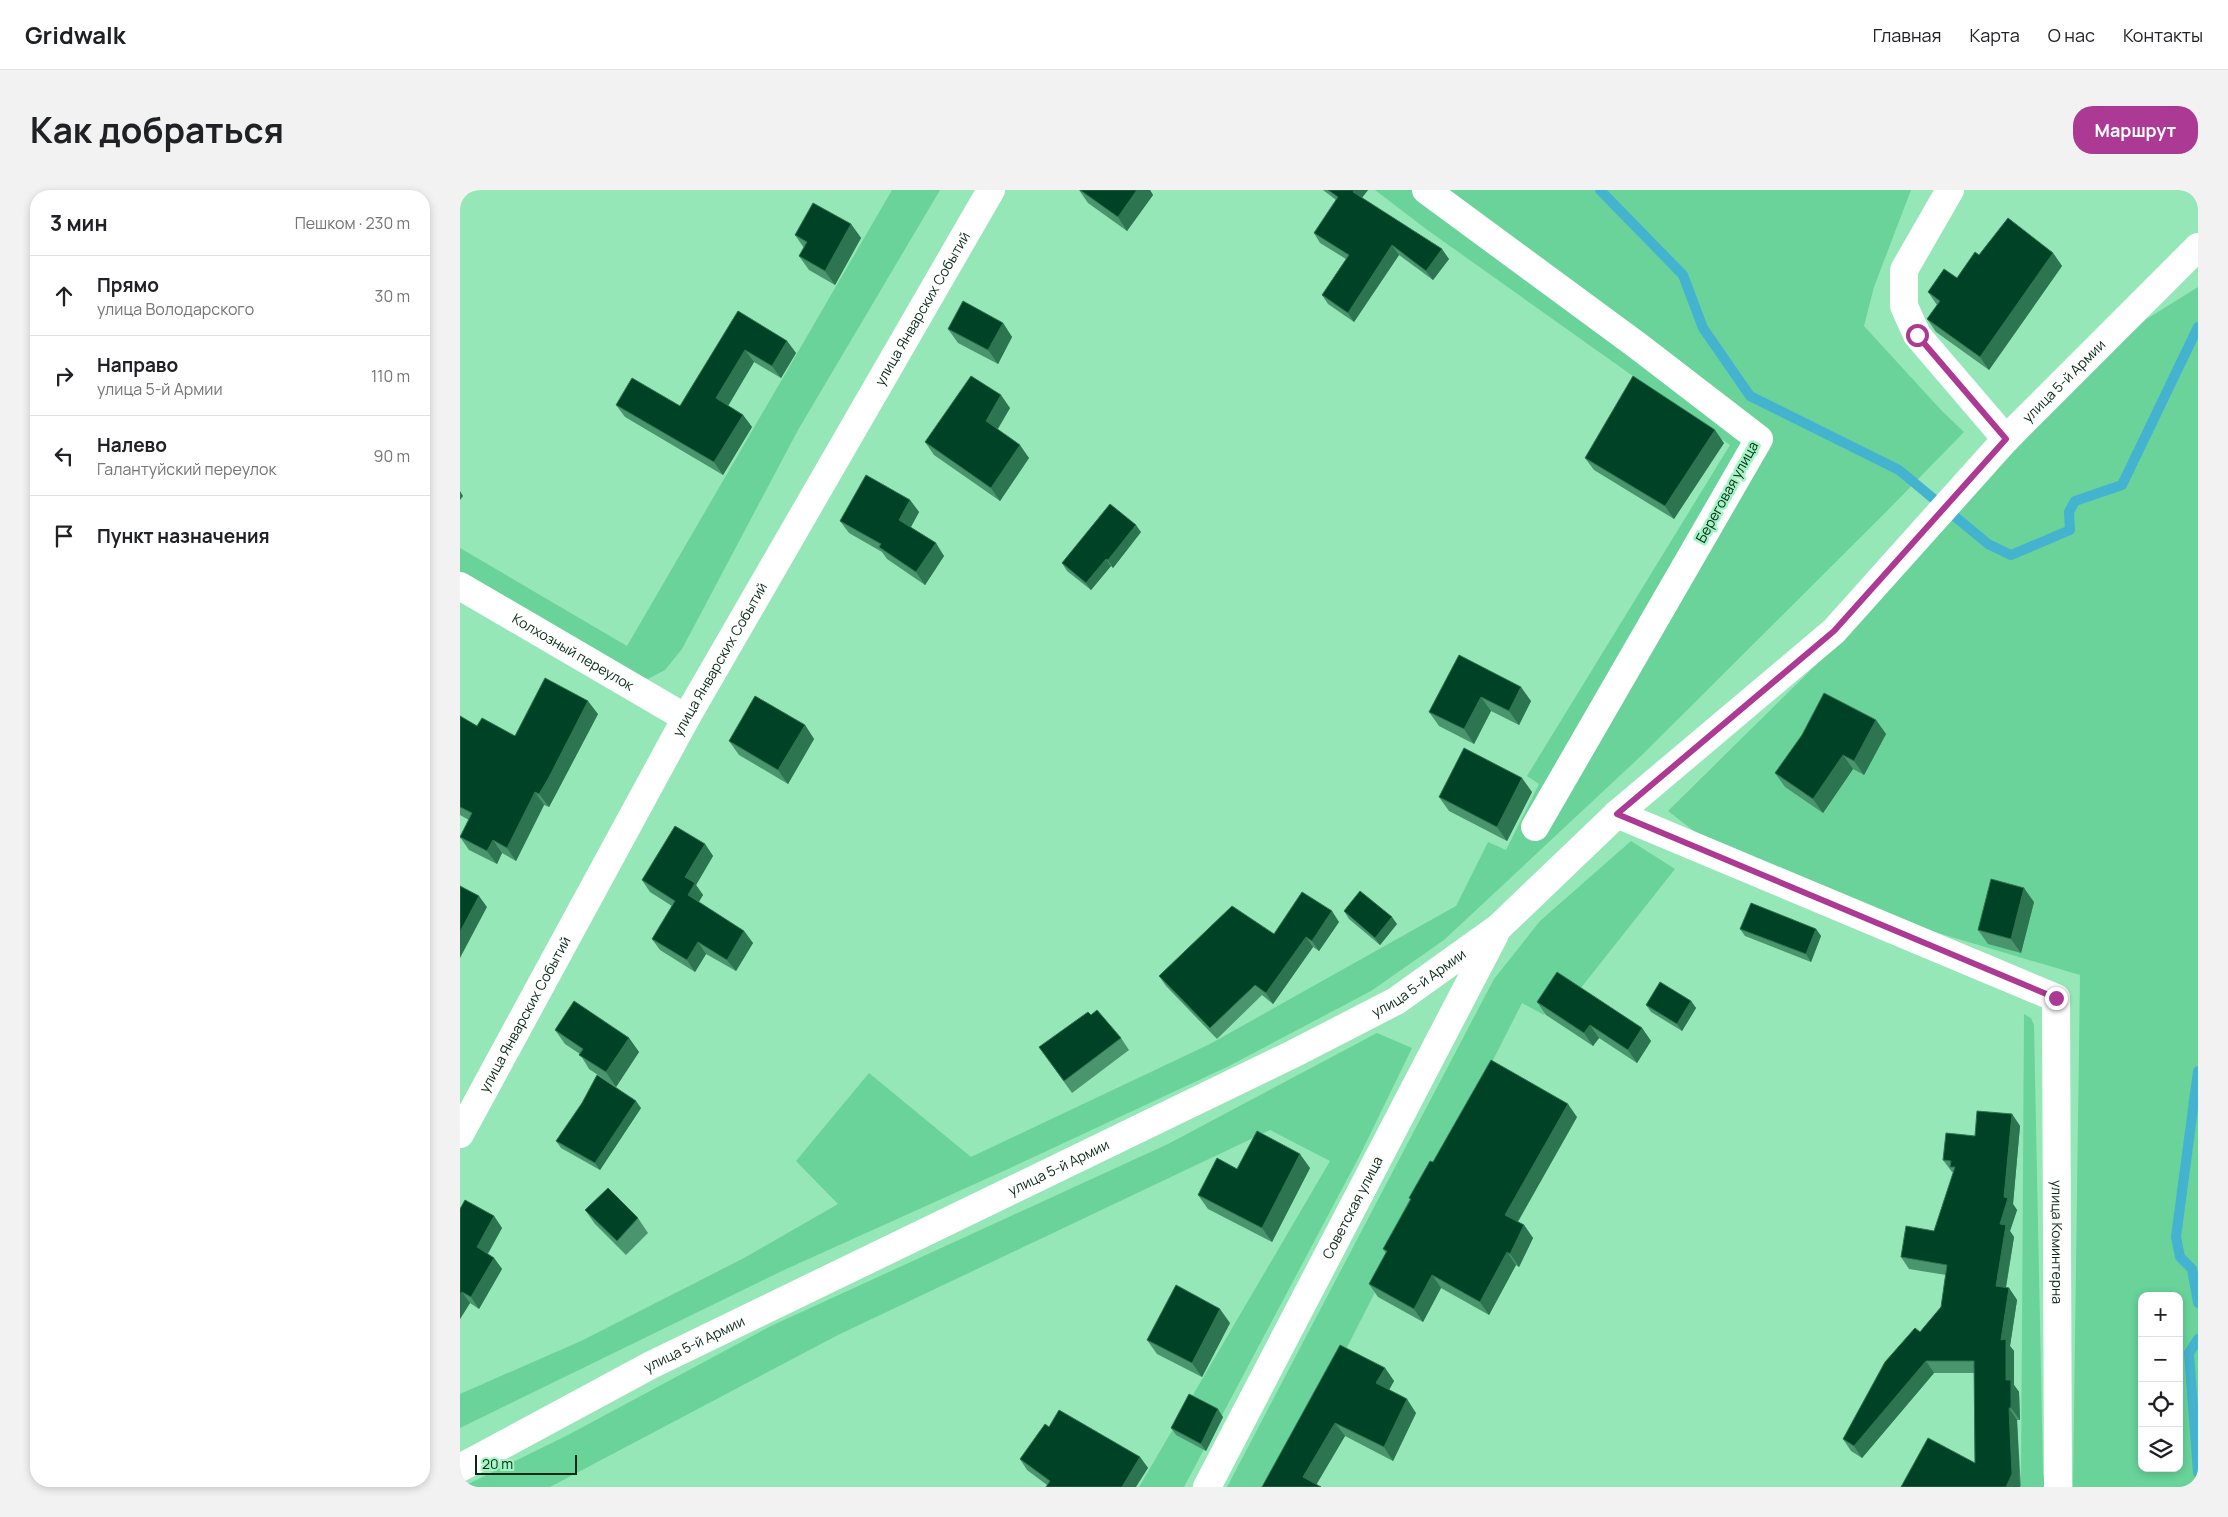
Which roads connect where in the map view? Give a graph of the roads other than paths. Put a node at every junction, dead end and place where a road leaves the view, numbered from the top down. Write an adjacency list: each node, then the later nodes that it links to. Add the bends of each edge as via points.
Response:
1 (991, 190): 7 (street, улица Январских Событий)
2 (1426, 190): 9 (street, Береговая улица, via 1759,439)
3 (1950, 190): 5 (street, via 1904,270 1904,306 1917,335)
4 (2196, 252): 5 (street, улица 5-й Армии)
5 (2006, 439): 8 (street, улица 5-й Армии, via 1834,631)
6 (460, 586): 7 (street, Колхозный переулок)
7 (686, 718): 11 (street, улица Январских Событий)
8 (1617, 814): 10 (street, улица 5-й Армии); 14 (street, улица Коминтерна, via 2056,998)
9 (1535, 828)
10 (1498, 928): 12 (street, улица 5-й Армии, via 1396,1002 651,1365); 13 (street, Советская улица)
11 (460, 1134)
12 (460, 1468)
13 (1206, 1487)
14 (2058, 1487)

